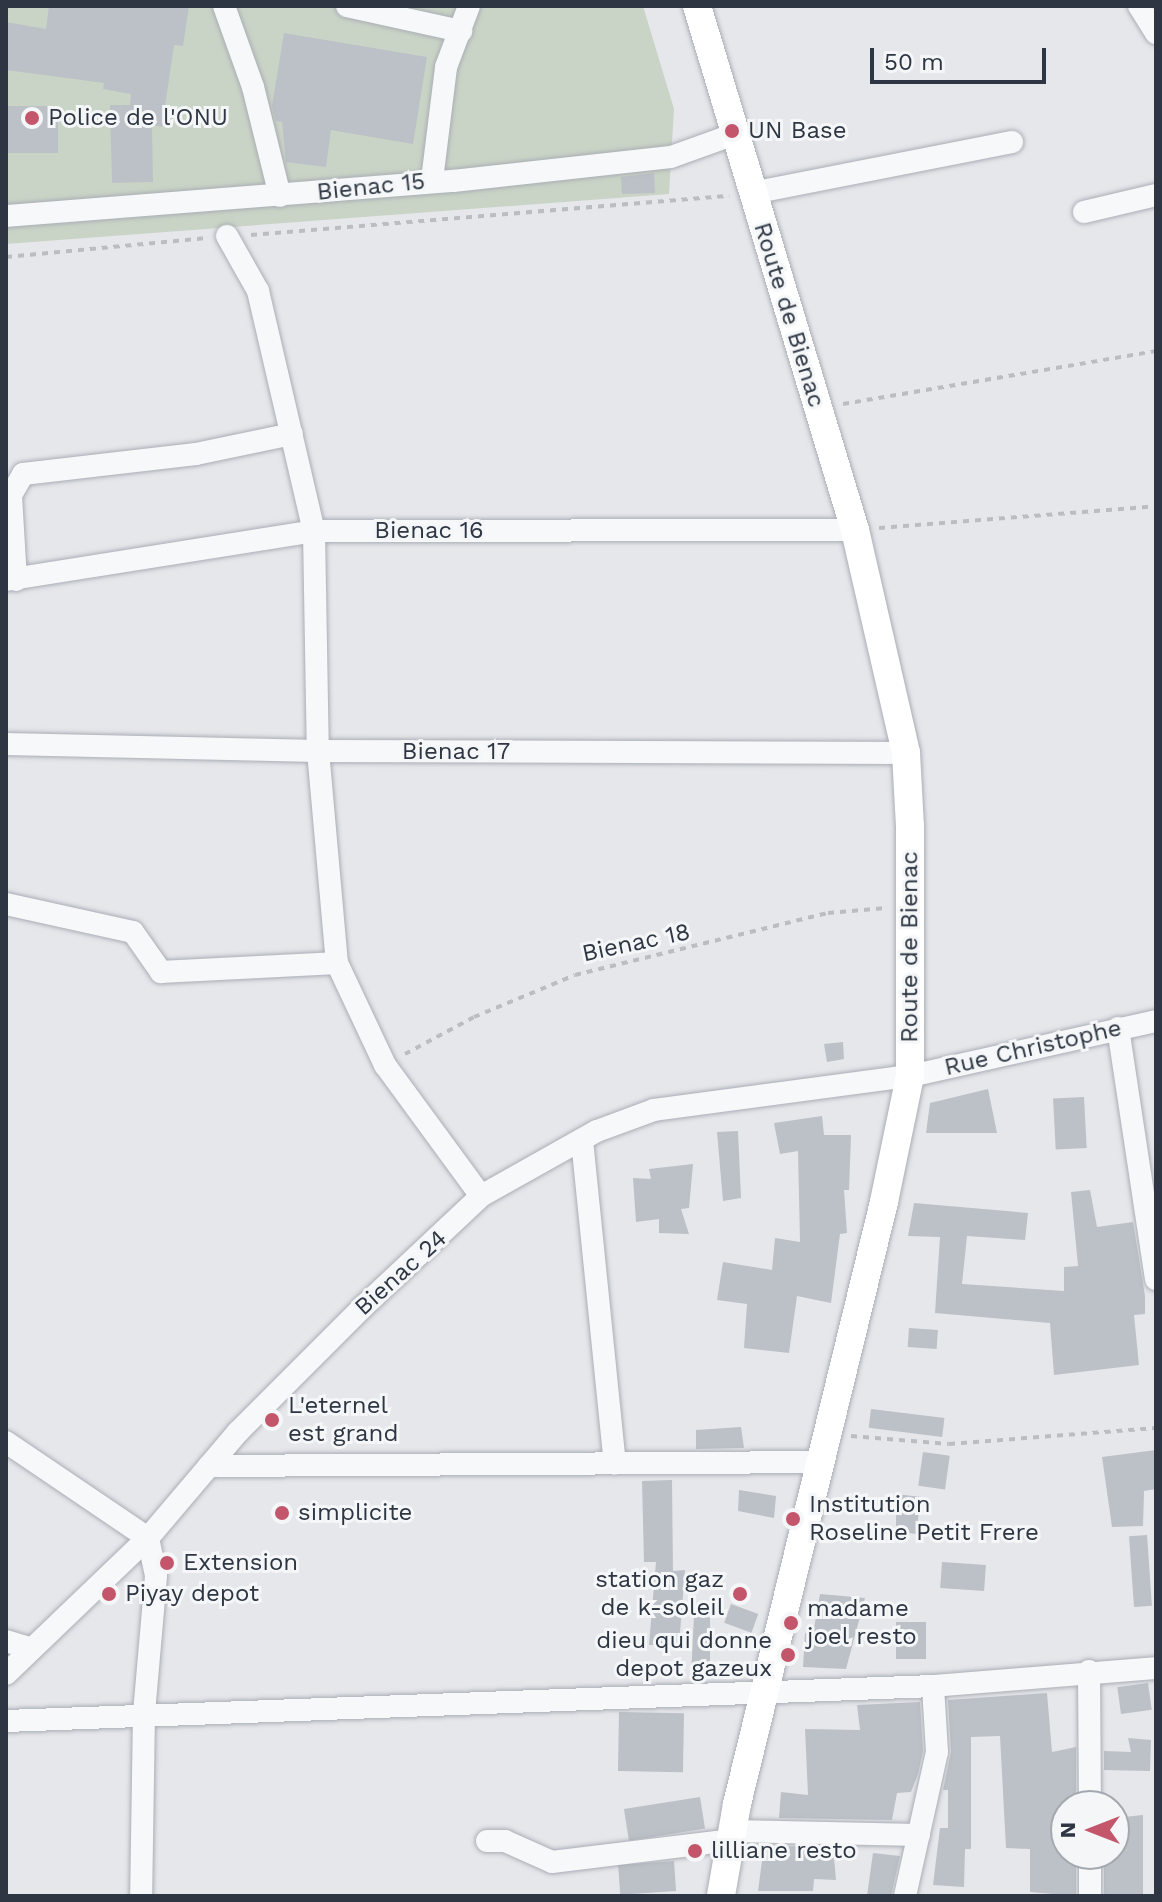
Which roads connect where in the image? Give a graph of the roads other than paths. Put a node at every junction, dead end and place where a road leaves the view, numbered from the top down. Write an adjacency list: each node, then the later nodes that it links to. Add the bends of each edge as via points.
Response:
1 (224, 6): 13 (street, via 253,87)
2 (347, 6): 6 (street)
3 (469, 6): 6 (street)
4 (697, 6): 8 (main road, Route de Bienac)
5 (1139, 6): 7 (street)
6 (461, 31): 10 (street, via 438,104)
7 (1156, 33)
8 (732, 135): 10 (street, Bienac 15, via 671,157); 11 (main road, Route de Bienac)
9 (1012, 142): 11 (street)
10 (432, 180): 13 (street, Bienac 15)
11 (752, 193): 18 (main road, Route de Bienac)
12 (1156, 195): 14 (street)
13 (280, 196): 15 (street, Bienac 15)
14 (1084, 212)
15 (6, 216)
16 (227, 236): 17 (street, via 258,291)
17 (292, 434): 19 (street); 20 (street, via 196,454 23,474 11,495)
18 (855, 530): 19 (street, Bienac 16); 23 (main road, Route de Bienac)
19 (314, 531): 20 (street, Bienac 16); 22 (street)
20 (11, 580)
21 (6, 744): 22 (street, Bienac 17)
22 (318, 751): 23 (street, Bienac 17); 25 (street)
23 (906, 753): 28 (main road, Route de Bienac)
24 (6, 904): 25 (street, via 133,932 161,972)
25 (337, 963): 30 (street, via 385,1065)
26 (1156, 1021): 27 (street, Rue Christophe)
27 (1118, 1028): 28 (street, Rue Christophe); 31 (street)
28 (910, 1076): 29 (street, Bienac 24, via 654,1110); 33 (main road, Route de Bienac)
29 (582, 1140): 30 (street, Bienac 24); 34 (street)
30 (481, 1196): 35 (street, Bienac 24, via 363,1307)
31 (1156, 1278)
32 (6, 1442): 36 (street)
33 (826, 1448): 34 (street); 43 (main road, Route de Bienac)
34 (615, 1463): 35 (street)
35 (209, 1466): 36 (street, Bienac 24)
36 (148, 1538): 38 (street, Bienac 24); 44 (street, via 156,1576)
37 (6, 1641): 38 (street)
38 (32, 1649): 41 (street, Bienac 24)
39 (1156, 1668): 40 (street)
40 (1089, 1671): 42 (street); 46 (street)
41 (6, 1674)
42 (933, 1686): 43 (street); 48 (street, via 937,1752)
43 (768, 1691): 44 (street); 47 (main road, Route de Bienac)
44 (144, 1713): 45 (street); 51 (street)
45 (6, 1721)
46 (1090, 1790)
47 (732, 1835): 48 (street); 49 (street, via 552,1862 505,1841); 52 (main road, Route de Bienac)
48 (919, 1835): 53 (street)
49 (487, 1841)
50 (1090, 1870): 54 (street)
51 (141, 1896)
52 (721, 1896)
53 (905, 1896)
54 (1090, 1896)

